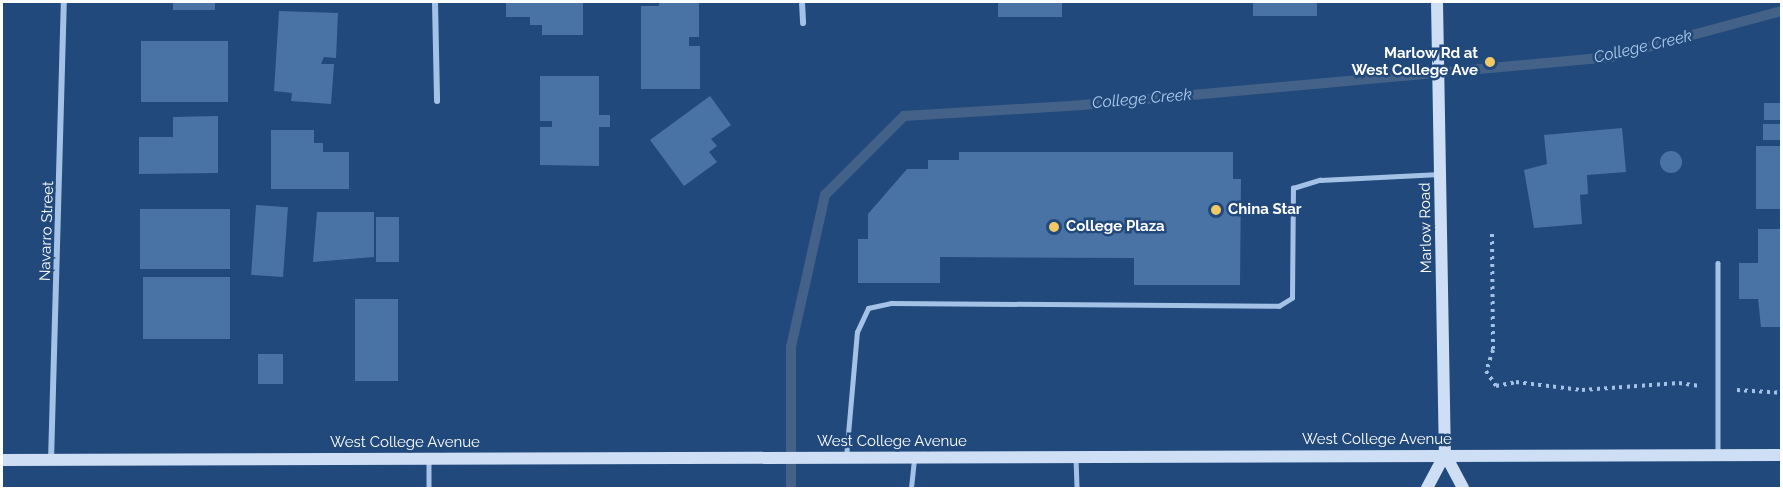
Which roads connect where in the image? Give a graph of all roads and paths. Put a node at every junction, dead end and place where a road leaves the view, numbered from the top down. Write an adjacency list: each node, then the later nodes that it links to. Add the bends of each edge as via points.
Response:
1 (64, 2): 20 (street, Navarro Street)
2 (435, 2): 6 (street)
3 (802, 2): 5 (street)
4 (1437, 2): 7 (main road, Marlow Road)
5 (803, 23)
6 (437, 101)
7 (1440, 174): 12 (main road, Marlow Road); 15 (lane, via 1320,180 1293,188 1292,298 1279,306 891,303 868,308 858,332)
8 (1492, 234): 10 (path, via 1493,350 1486,371 1496,386 1516,382 1582,390 1678,383)
9 (1718, 263): 10 (lane)
10 (1718, 388): 11 (path); 13 (lane)
11 (1782, 393)
12 (1445, 454): 13 (main road, West College Avenue); 18 (main road, West College Avenue); 24 (main road); 25 (main road)
13 (1718, 454): 14 (main road, West College Avenue)
14 (1782, 454)
15 (846, 457): 16 (main road, West College Avenue); 17 (main road, West College Avenue)
16 (915, 457): 18 (main road, West College Avenue); 22 (lane)
17 (429, 458): 20 (main road, West College Avenue); 21 (lane)
18 (1076, 458): 23 (lane)
19 (2, 460): 20 (main road, West College Avenue)
20 (51, 461)
21 (429, 489)
22 (911, 489)
23 (1077, 489)
24 (1427, 489)
25 (1463, 489)

